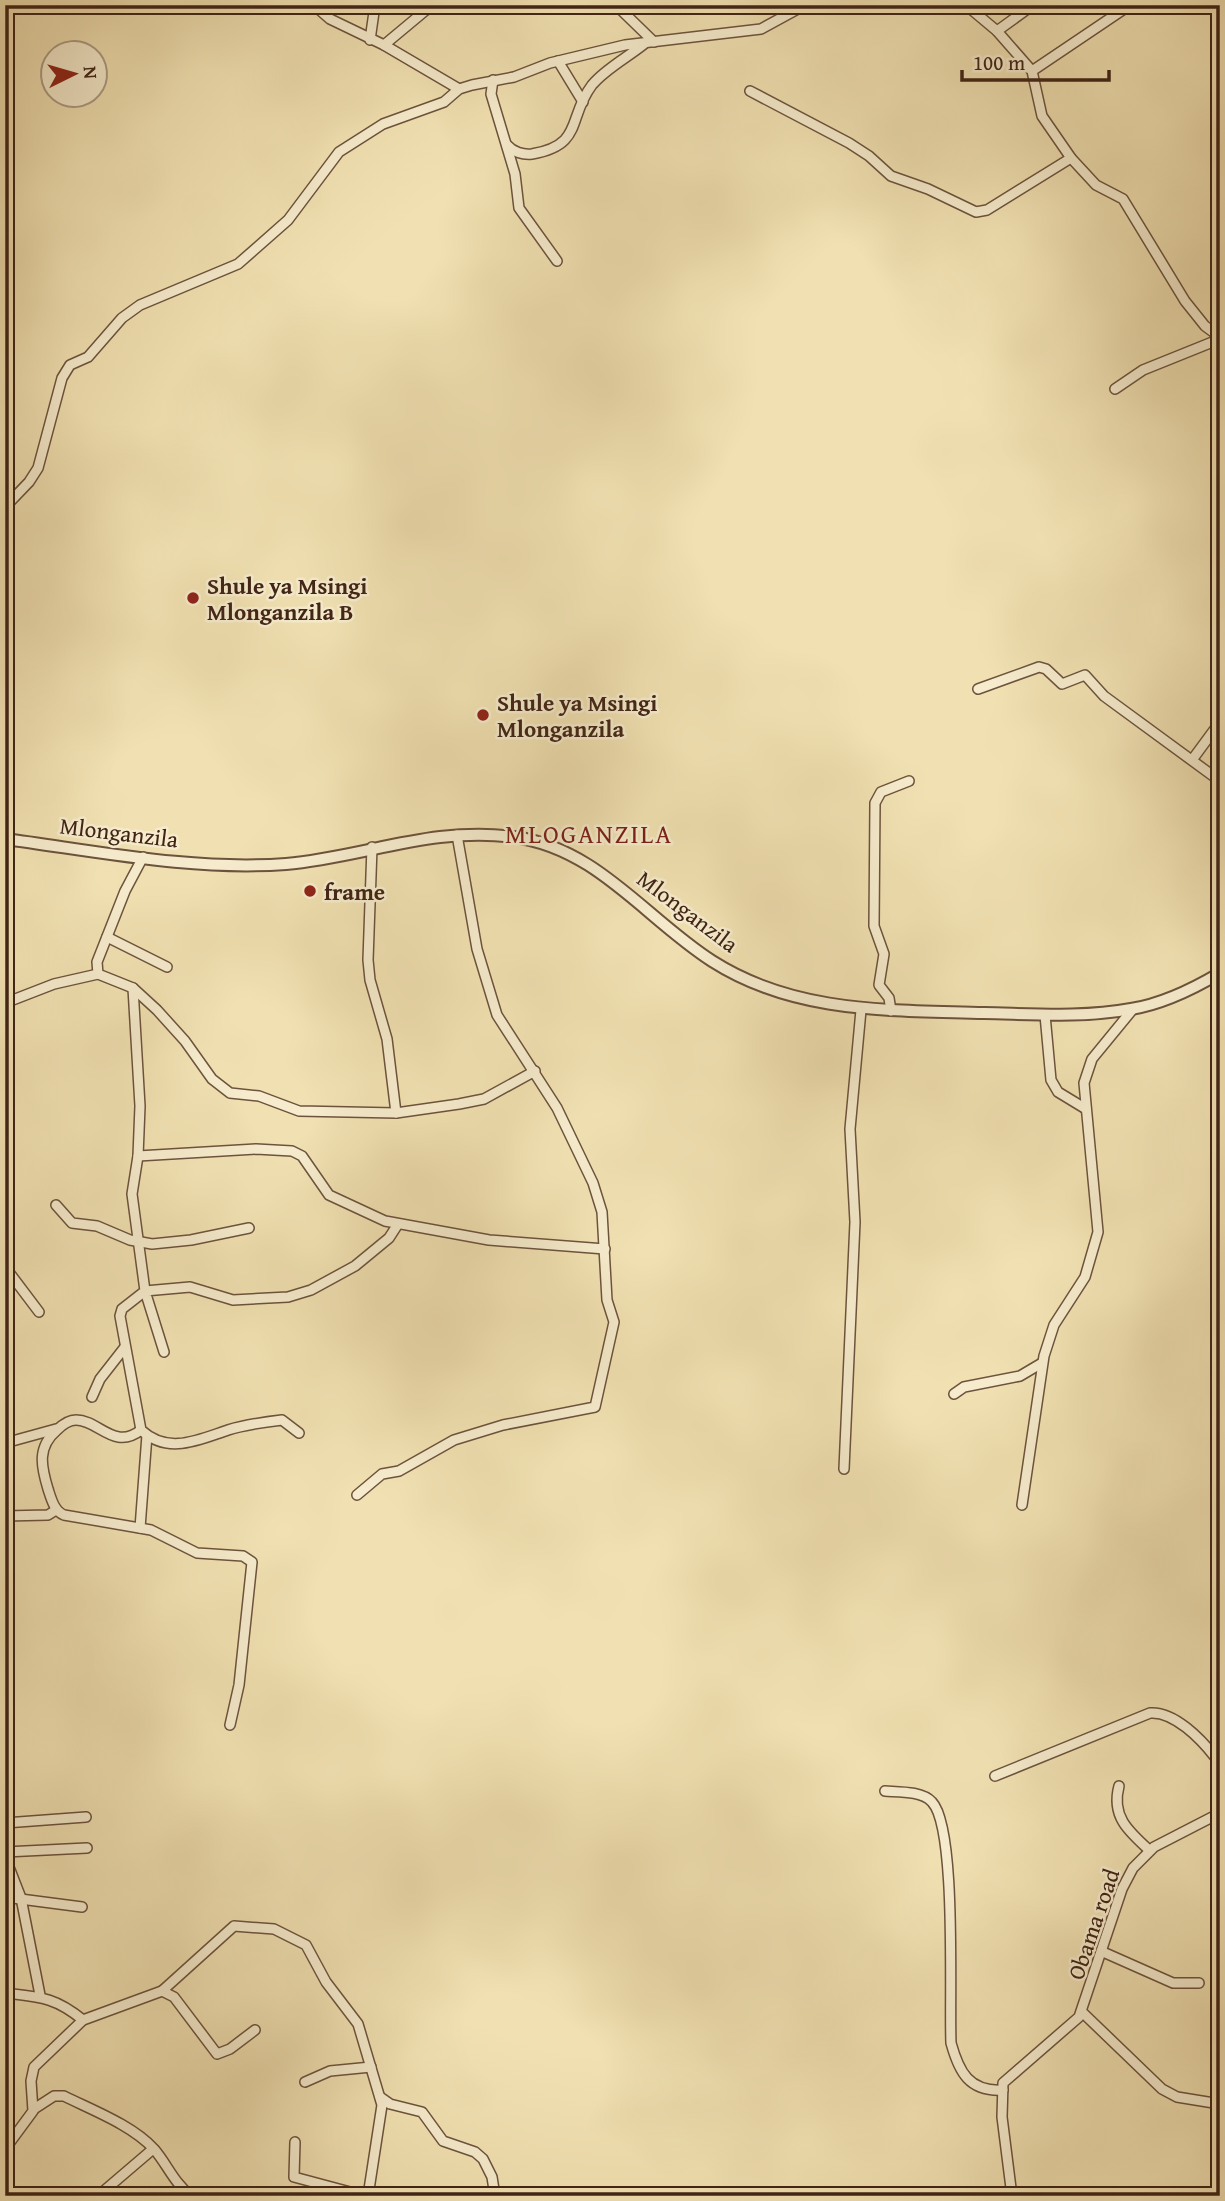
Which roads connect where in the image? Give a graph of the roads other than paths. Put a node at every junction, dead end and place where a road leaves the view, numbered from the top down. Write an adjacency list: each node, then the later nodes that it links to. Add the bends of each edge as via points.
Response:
1 (314, 5): 12 (street)
2 (375, 5): 12 (street)
3 (432, 5): 14 (street)
4 (508, 5): 5 (street)
5 (540, 5)
6 (616, 5): 13 (street)
7 (805, 5): 13 (street, via 761,29)
8 (966, 5): 11 (street)
9 (1033, 5): 11 (street)
10 (1130, 5): 16 (street)
11 (996, 31): 16 (street)
12 (370, 40): 14 (street)
13 (650, 43): 15 (street); 20 (street, via 598,79)
14 (384, 46): 18 (street)
15 (558, 61): 17 (street); 20 (street)
16 (1032, 71): 22 (street, via 1042,116)
17 (493, 80): 18 (street); 21 (street, via 491,94)
18 (459, 89): 26 (street, via 444,102 393,120 344,147 271,238 238,264 140,304 88,357 70,365 62,378 34,477)
19 (750, 91): 22 (street, via 849,143 891,176 976,212 988,210)
20 (583, 102): 21 (street, via 564,143 554,150 527,154)
21 (507, 145): 23 (street, via 519,208)
22 (1071, 158): 24 (street, via 1096,185 1123,199 1185,301 1205,326)
23 (557, 261)
24 (1219, 335): 25 (street, via 1143,370)
25 (1115, 389)
26 (5, 507)
27 (978, 689): 29 (street, via 1039,667 1062,684 1085,675 1104,696)
28 (1220, 722): 29 (street)
29 (1192, 760): 31 (street)
30 (909, 781): 44 (street, via 881,792 875,803 874,926 884,954 879,985 889,998)
31 (1220, 781)
32 (457, 835): 34 (street, Mlonganzila); 43 (street, Mlonganzila, via 513,837 555,846 610,879 711,960 777,993); 46 (street, via 477,950 497,1015)
33 (5, 839): 35 (street, Mlonganzila)
34 (372, 847): 35 (street, Mlonganzila, via 281,864); 48 (street, via 368,960 387,1039)
35 (143, 857): 36 (street)
36 (107, 937): 37 (street); 39 (street, via 97,962)
37 (167, 968)
38 (1220, 973): 42 (street, Mlonganzila, via 1192,989)
39 (98, 974): 40 (street); 41 (street, via 54,984)
40 (133, 988): 48 (street, via 185,1041 212,1079 230,1093 299,1111); 49 (street, via 139,1057)
41 (5, 1003)
42 (1133, 1009): 45 (street, Mlonganzila); 47 (street, via 1092,1059 1084,1083)
43 (861, 1010): 44 (street, Mlonganzila); 67 (street, via 850,1129 855,1222)
44 (891, 1011): 45 (street, Mlonganzila)
45 (1045, 1015): 47 (street, via 1051,1080 1058,1092)
46 (535, 1071): 48 (street, via 484,1099); 54 (street, via 593,1183 602,1212)
47 (1086, 1109): 60 (street, via 1097,1204 1096,1248 1085,1277 1054,1325)
48 (396, 1113)
49 (138, 1156): 51 (street, via 292,1151 302,1156 329,1195); 53 (street, via 132,1194)
50 (56, 1205): 53 (street, via 72,1223 97,1226)
51 (398, 1224): 54 (street, via 489,1240); 56 (street, via 389,1238 355,1266 303,1293 243,1301 198,1287)
52 (249, 1228): 53 (street, via 176,1242)
53 (139, 1242): 56 (street)
54 (605, 1249): 68 (street, via 607,1300 614,1322 595,1407 503,1424 454,1440 399,1471 382,1474)
55 (5, 1267): 57 (street)
56 (145, 1291): 58 (street, via 120,1312); 59 (street)
57 (39, 1312)
58 (125, 1346): 62 (street); 64 (street)
59 (164, 1352)
60 (1042, 1363): 61 (street, via 1020,1376 964,1387); 69 (street)
61 (954, 1394)
62 (92, 1397)
63 (58, 1429): 64 (street, via 79,1420 119,1437); 66 (street); 70 (street, via 48,1438 40,1461)
64 (144, 1432): 65 (street, via 158,1441 185,1444 230,1429 282,1420); 72 (street)
65 (299, 1433)
66 (5, 1443)
67 (844, 1469)
68 (357, 1495)
69 (1022, 1505)
70 (56, 1510): 71 (street, via 48,1515); 72 (street, via 71,1517)
71 (5, 1516)
72 (139, 1528): 73 (street, via 197,1553 243,1556 252,1562 239,1685)
73 (230, 1725)
74 (1220, 1758): 75 (street, via 1161,1712)
75 (995, 1776)
76 (1119, 1786): 82 (street, via 1116,1810)
77 (886, 1791): 97 (street, via 922,1796 935,1805 950,1894 951,2043 958,2067 969,2082)
78 (1220, 1813): 82 (street, Obama road)
79 (86, 1817): 80 (street)
80 (5, 1824)
81 (87, 1848): 83 (street)
82 (1149, 1850): 87 (street, Obama road, via 1128,1877)
83 (5, 1855): 85 (street)
84 (5, 1897): 85 (street)
85 (22, 1898): 86 (street); 91 (street)
86 (82, 1907)
87 (1103, 1952): 88 (street, via 1173,1983); 92 (street, Obama road)
88 (1199, 1983)
89 (162, 1991): 93 (street); 94 (street, via 174,1997 216,2054); 95 (street, via 234,1926 274,1929 310,1950 326,1982 358,2024)
90 (5, 1993): 91 (street)
91 (40, 1995): 93 (street)
92 (1082, 2011): 97 (street, Obama road, via 1063,2033 1006,2078); 99 (street, Obama road, via 1162,2089 1177,2097)
93 (83, 2020): 100 (street, via 34,2067)
94 (255, 2031)
95 (371, 2067): 96 (street, via 330,2071); 98 (street)
96 (305, 2082)
97 (1003, 2090): 108 (street)
98 (380, 2097): 106 (street, via 381,2117); 107 (street, via 422,2112 443,2141 483,2159)
99 (1220, 2104)
100 (34, 2109): 102 (street); 103 (street, via 54,2096 66,2096 136,2134)
101 (295, 2142): 106 (street, via 294,2177)
102 (5, 2149)
103 (153, 2149): 104 (street); 105 (street)
104 (98, 2196)
105 (191, 2196)
106 (366, 2196)
107 (495, 2196)
108 (1012, 2196)

